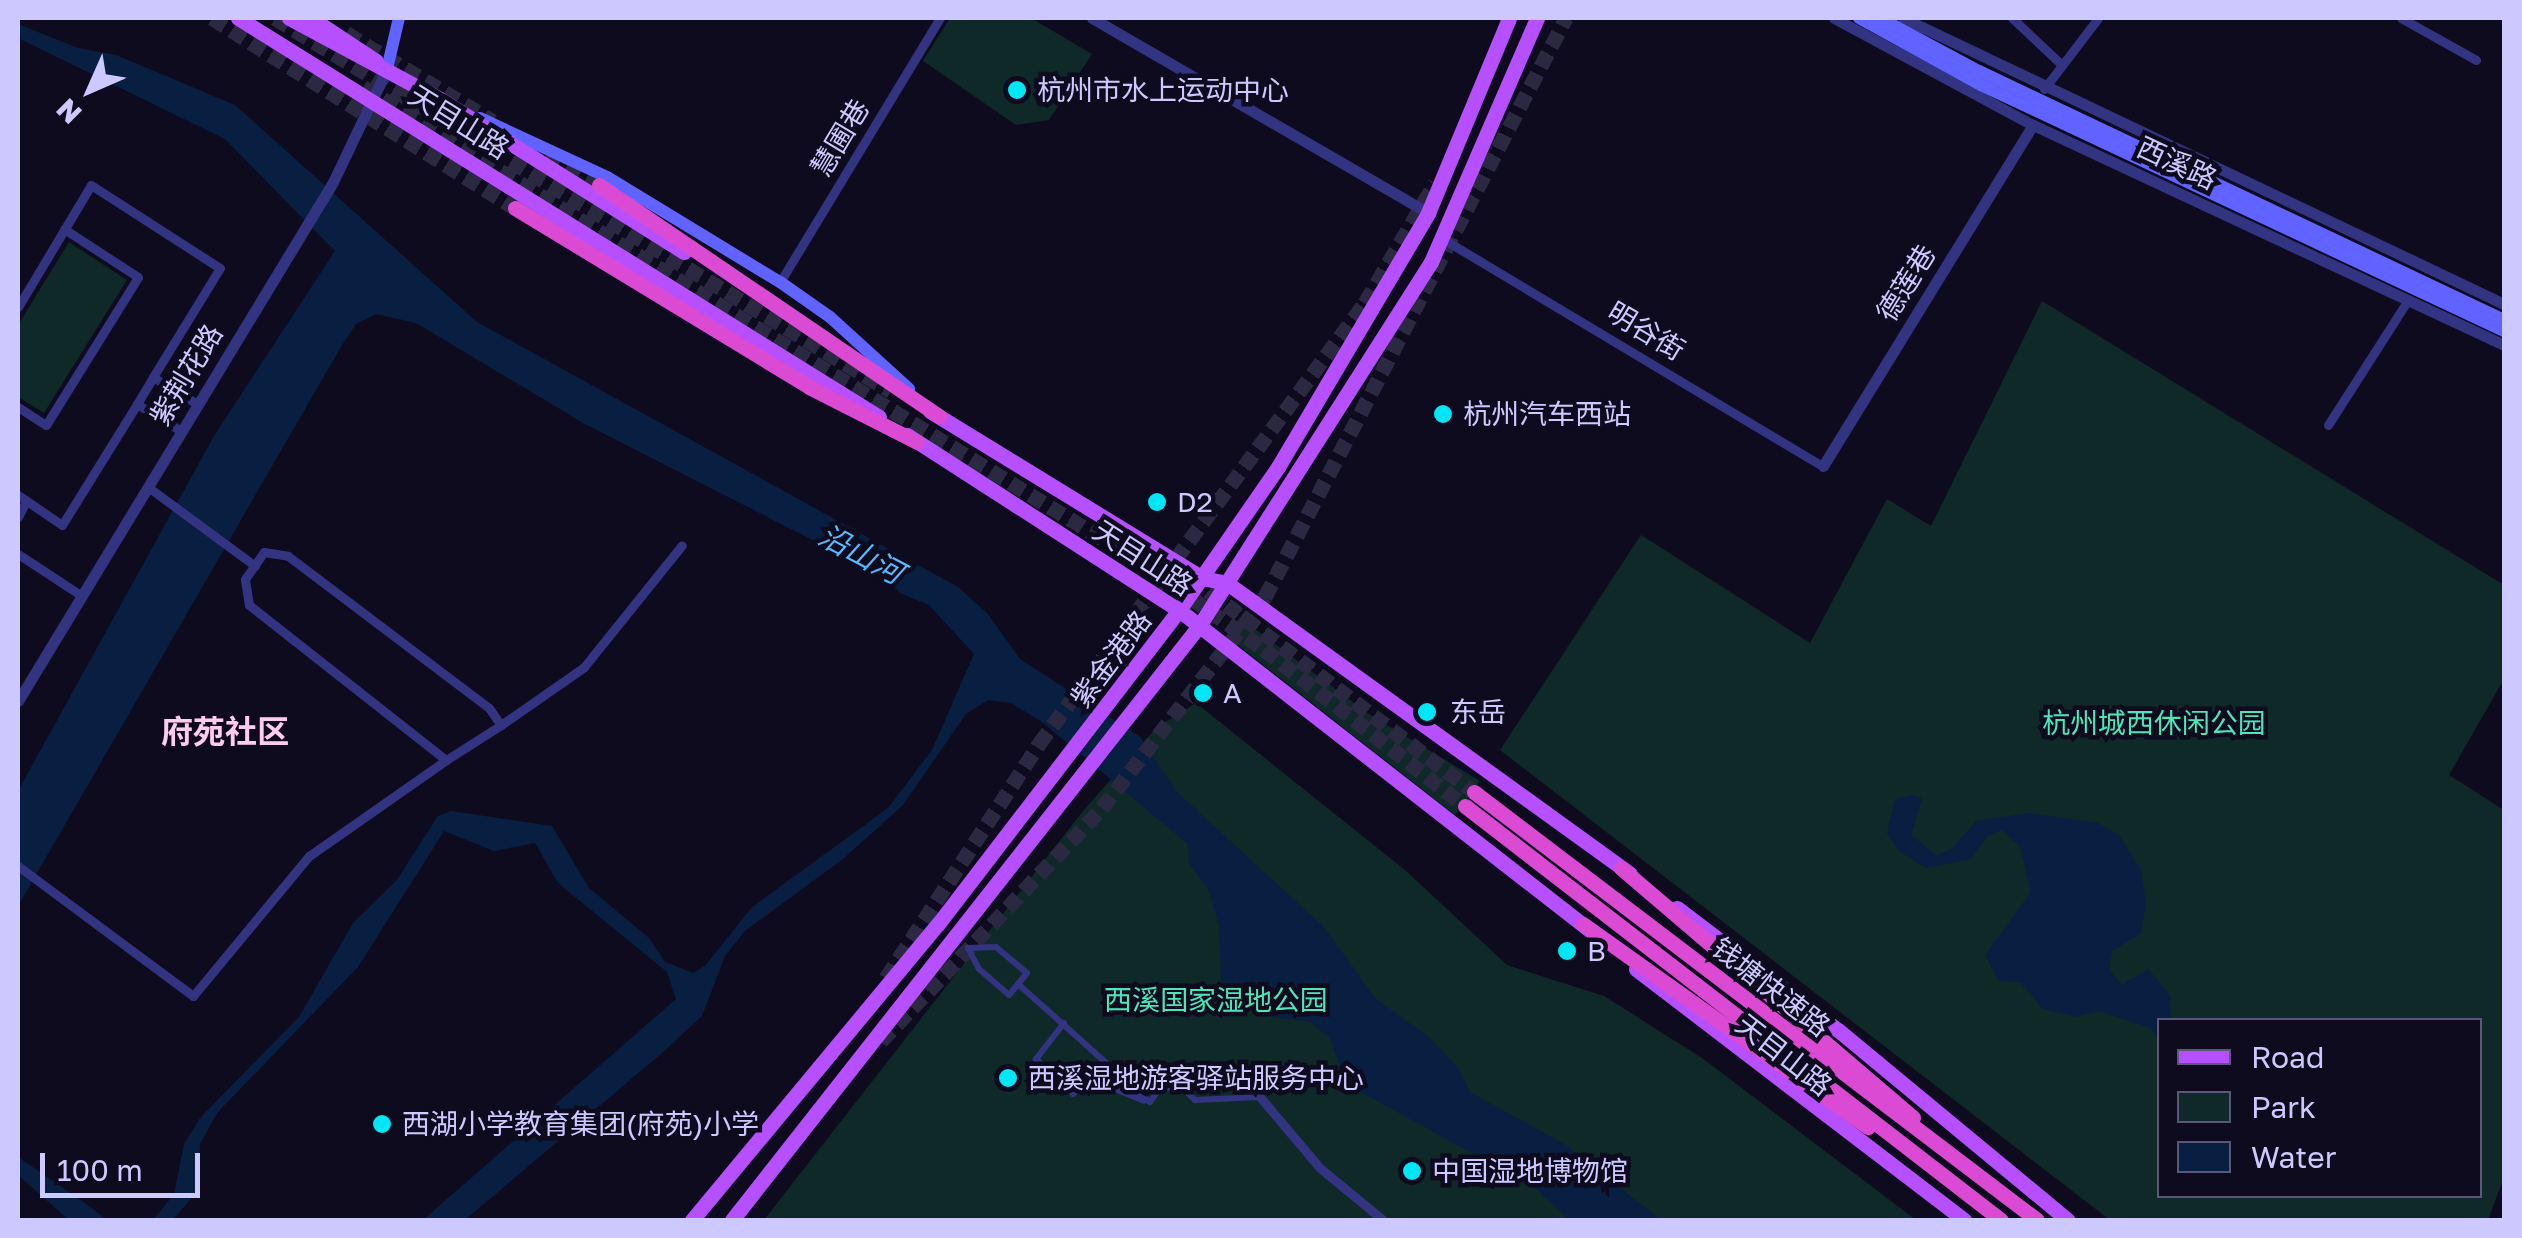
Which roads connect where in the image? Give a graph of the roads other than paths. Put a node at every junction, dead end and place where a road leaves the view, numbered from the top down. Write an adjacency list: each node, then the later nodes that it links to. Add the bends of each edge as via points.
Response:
1 (238, 18): 21 (main road, 天目山路)
2 (288, 18): 18 (main road, 天目山路, via 352,57)
3 (311, 18): 18 (main road)
4 (399, 18): 18 (main road)
5 (940, 18): 28 (street, 慧圃巷)
6 (1092, 18): 25 (street)
7 (1509, 18): 25 (main road, 紫金港路)
8 (1536, 18): 27 (main road, 紫金港路)
9 (1834, 18): 22 (street, 西溪路)
10 (1859, 18): 33 (main road, 西溪路, via 1981,85)
11 (1880, 18): 32 (main road, 西溪路, via 1979,72)
12 (1903, 18): 19 (street, 西溪路)
13 (2012, 18): 17 (street)
14 (2098, 18): 17 (street)
15 (2401, 18): 16 (street)
16 (2476, 60)
17 (2060, 63): 19 (street)
18 (387, 69): 20 (main road, 天目山路); 21 (street, 紫荆花路)
19 (2044, 90): 30 (street, 西溪路)
20 (440, 99): 28 (main road, 天目山路, via 607,176); 39 (main road, 天目山路)
21 (377, 101): 37 (street, 紫荆花路); 42 (main road, 天目山路)
22 (2033, 125): 29 (street, 西溪路); 43 (street, 德莲巷)
23 (600, 185): 39 (highway)
24 (515, 208): 42 (highway, via 809,387)
25 (1428, 213): 50 (main road, 紫金港路, via 1324,397)
26 (64, 229): 31 (street); 35 (street, via 91,184 220,268); 38 (street, via 138,277 46,425)
27 (1443, 239): 43 (street, 明谷街); 51 (main road, 紫金港路)
28 (780, 282): 39 (main road, 天目山路, via 830,317)
29 (2408, 300): 34 (street, 西溪路); 40 (street)
30 (2504, 304)
31 (18, 307)
32 (2504, 320)
33 (2504, 331)
34 (2504, 345)
35 (153, 377): 36 (street); 37 (street)
36 (136, 404): 41 (street); 45 (street, via 62,524)
37 (197, 404): 41 (street, 紫荆花路)
38 (18, 407)
39 (940, 418): 50 (main road, 天目山路)
40 (2328, 425)
41 (180, 432): 44 (street, 紫荆花路)
42 (917, 442): 53 (main road, 天目山路)
43 (1823, 466)
44 (148, 487): 49 (street); 52 (street, 紫荆花路)
45 (22, 498): 46 (street)
46 (18, 517)
47 (682, 546): 56 (street, via 584,667)
48 (18, 554): 52 (street)
49 (255, 566): 56 (street, via 264,552 288,556 490,708); 57 (street, via 245,579 249,605)
50 (1202, 578): 51 (main road, 天目山路); 53 (main road, 紫金港路)
51 (1227, 582): 54 (main road, 紫金港路); 59 (main road, 天目山路)
52 (82, 596): 55 (street, 紫荆花路)
53 (1179, 610): 54 (main road, 天目山路); 67 (main road, 紫金港路, via 910,958)
54 (1199, 626): 60 (main road, 天目山路); 68 (main road, 紫金港路)
55 (18, 701)
56 (501, 725): 57 (street)
57 (446, 760): 58 (street, via 309,856 193,996)
58 (18, 866)
59 (1622, 868): 65 (highway); 73 (main road, 天目山路, via 1767,974)
60 (1583, 924): 66 (highway); 70 (main road, 天目山路)
61 (1018, 984): 61 (street, via 1027,973 996,947 968,948 978,969 1009,995); 62 (street)
62 (1064, 1023): 64 (street); 64 (street, via 1036,1059 1072,1094 1091,1079 1122,1097)
63 (1260, 1097): 64 (street, via 1195,1100 1184,1089 1161,1087); 69 (street, via 1320,1168)
64 (1150, 1102)
65 (1959, 1160): 66 (highway, 钱塘快速路, via 1470,799); 72 (highway, 钱塘快速路)
66 (1944, 1177): 71 (highway, 钱塘快速路)
67 (692, 1220)
68 (732, 1220)
69 (1383, 1220)
70 (1964, 1220)
71 (2000, 1220)
72 (2037, 1220)
73 (2068, 1220)

